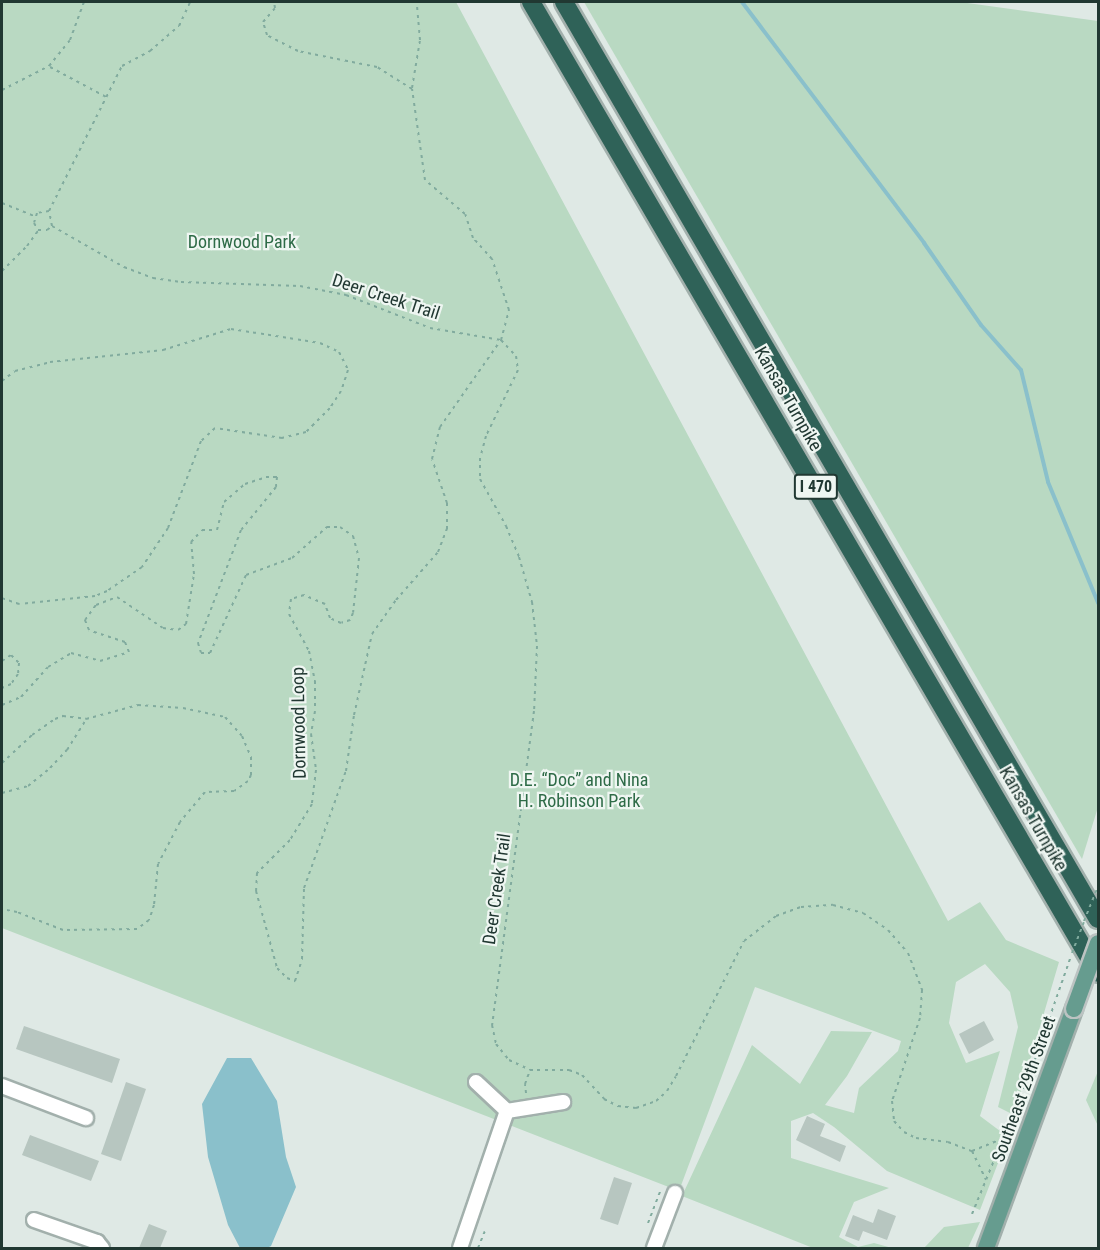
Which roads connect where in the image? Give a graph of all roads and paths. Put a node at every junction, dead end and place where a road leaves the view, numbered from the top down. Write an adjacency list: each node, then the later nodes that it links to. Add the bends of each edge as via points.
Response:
1 (84, 2): 7 (path, via 70,40)
2 (190, 2): 10 (path, via 179,26 150,51 122,66)
3 (274, 2): 8 (path, via 275,8 263,22 267,35 298,51 377,67)
4 (417, 2): 8 (path, Dornwood Loop, via 420,40)
5 (531, 2): 30 (highway, Kansas Turnpike / I 470)
6 (564, 2): 28 (highway, Kansas Turnpike / I 470)
7 (49, 66): 9 (path); 10 (path)
8 (412, 89): 17 (path, Dornwood Loop, via 426,180 465,214 473,238 492,259 509,310)
9 (2, 90)
10 (106, 97): 12 (path)
11 (2, 203): 13 (path)
12 (49, 211): 13 (path, via 37,213); 14 (path)
13 (36, 217): 15 (path)
14 (52, 226): 15 (path); 17 (path, Deer Creek Trail, via 124,267 153,278 300,286 346,295 430,328)
15 (38, 230): 16 (path)
16 (2, 271)
17 (501, 340): 22 (path, Dornwood Loop, via 440,427 432,459 447,503 447,529 438,552 372,634 346,771 304,888 302,959 295,981 277,968 256,891 257,873 290,840 312,804 316,771 311,734 315,681 309,651 289,614 291,600 304,595 325,604 330,618 341,623 350,620 359,558 353,536 340,527 327,527 292,558 246,575 210,653 201,652 198,643 241,530 276,487 277,477 245,484 224,502 217,530 202,530 191,542 194,574 186,624 178,630 163,628 117,597 96,605 85,620 89,630 125,642 129,652 100,661 71,652 48,667 21,697); 31 (path, Deer Creek Trail, via 516,356 518,370 486,436 480,479 519,557 532,602 537,673 492,1025 496,1044 509,1060)
18 (2, 381): 19 (path, via 15,371 50,362 163,350 231,329 320,343 339,352 348,370 330,408 306,432 282,438 215,428 201,441 168,528 142,567 107,591 95,596 19,604)
19 (2, 598)
20 (2, 661): 21 (path, via 11,655 19,663 18,674)
21 (2, 688)
22 (2, 705)
23 (86, 719): 24 (path, via 55,719); 25 (path, via 50,768 28,786); 27 (path, via 138,705 225,717 242,736 251,757 251,775 234,791 205,792 180,822 158,864 149,920 137,929 63,930)
24 (2, 763)
25 (2, 793)
26 (1097, 889): 28 (path, bridge)
27 (2, 909)
28 (1089, 920): 38 (path, bridge, via 1072,953 1032,1068)
29 (1098, 943): 51 (main road, Southeast 29th Street, bridge)
30 (1098, 973)
31 (530, 1070): 35 (path, via 525,1084); 39 (path, via 569,1070 582,1075 604,1099 618,1106 636,1108 656,1101 676,1076 744,941 776,916 801,907 833,905 863,913 888,930 908,953 922,990 920,1018 892,1101 894,1121 904,1132 916,1137)
32 (476, 1082): 36 (street)
33 (2, 1086): 37 (street)
34 (563, 1102): 35 (street)
35 (528, 1107): 36 (street)
36 (507, 1111): 48 (street)
37 (86, 1118)
38 (1002, 1139): 39 (path); 40 (path)
39 (972, 1151): 40 (path)
40 (986, 1180): 43 (path)
41 (660, 1191): 45 (path)
42 (675, 1193): 50 (street)
43 (972, 1214)
44 (34, 1220): 47 (street, via 97,1242)
45 (647, 1226)
46 (485, 1231): 49 (path)
47 (102, 1248)
48 (460, 1248)
49 (478, 1248)
50 (654, 1248)
51 (986, 1248)

